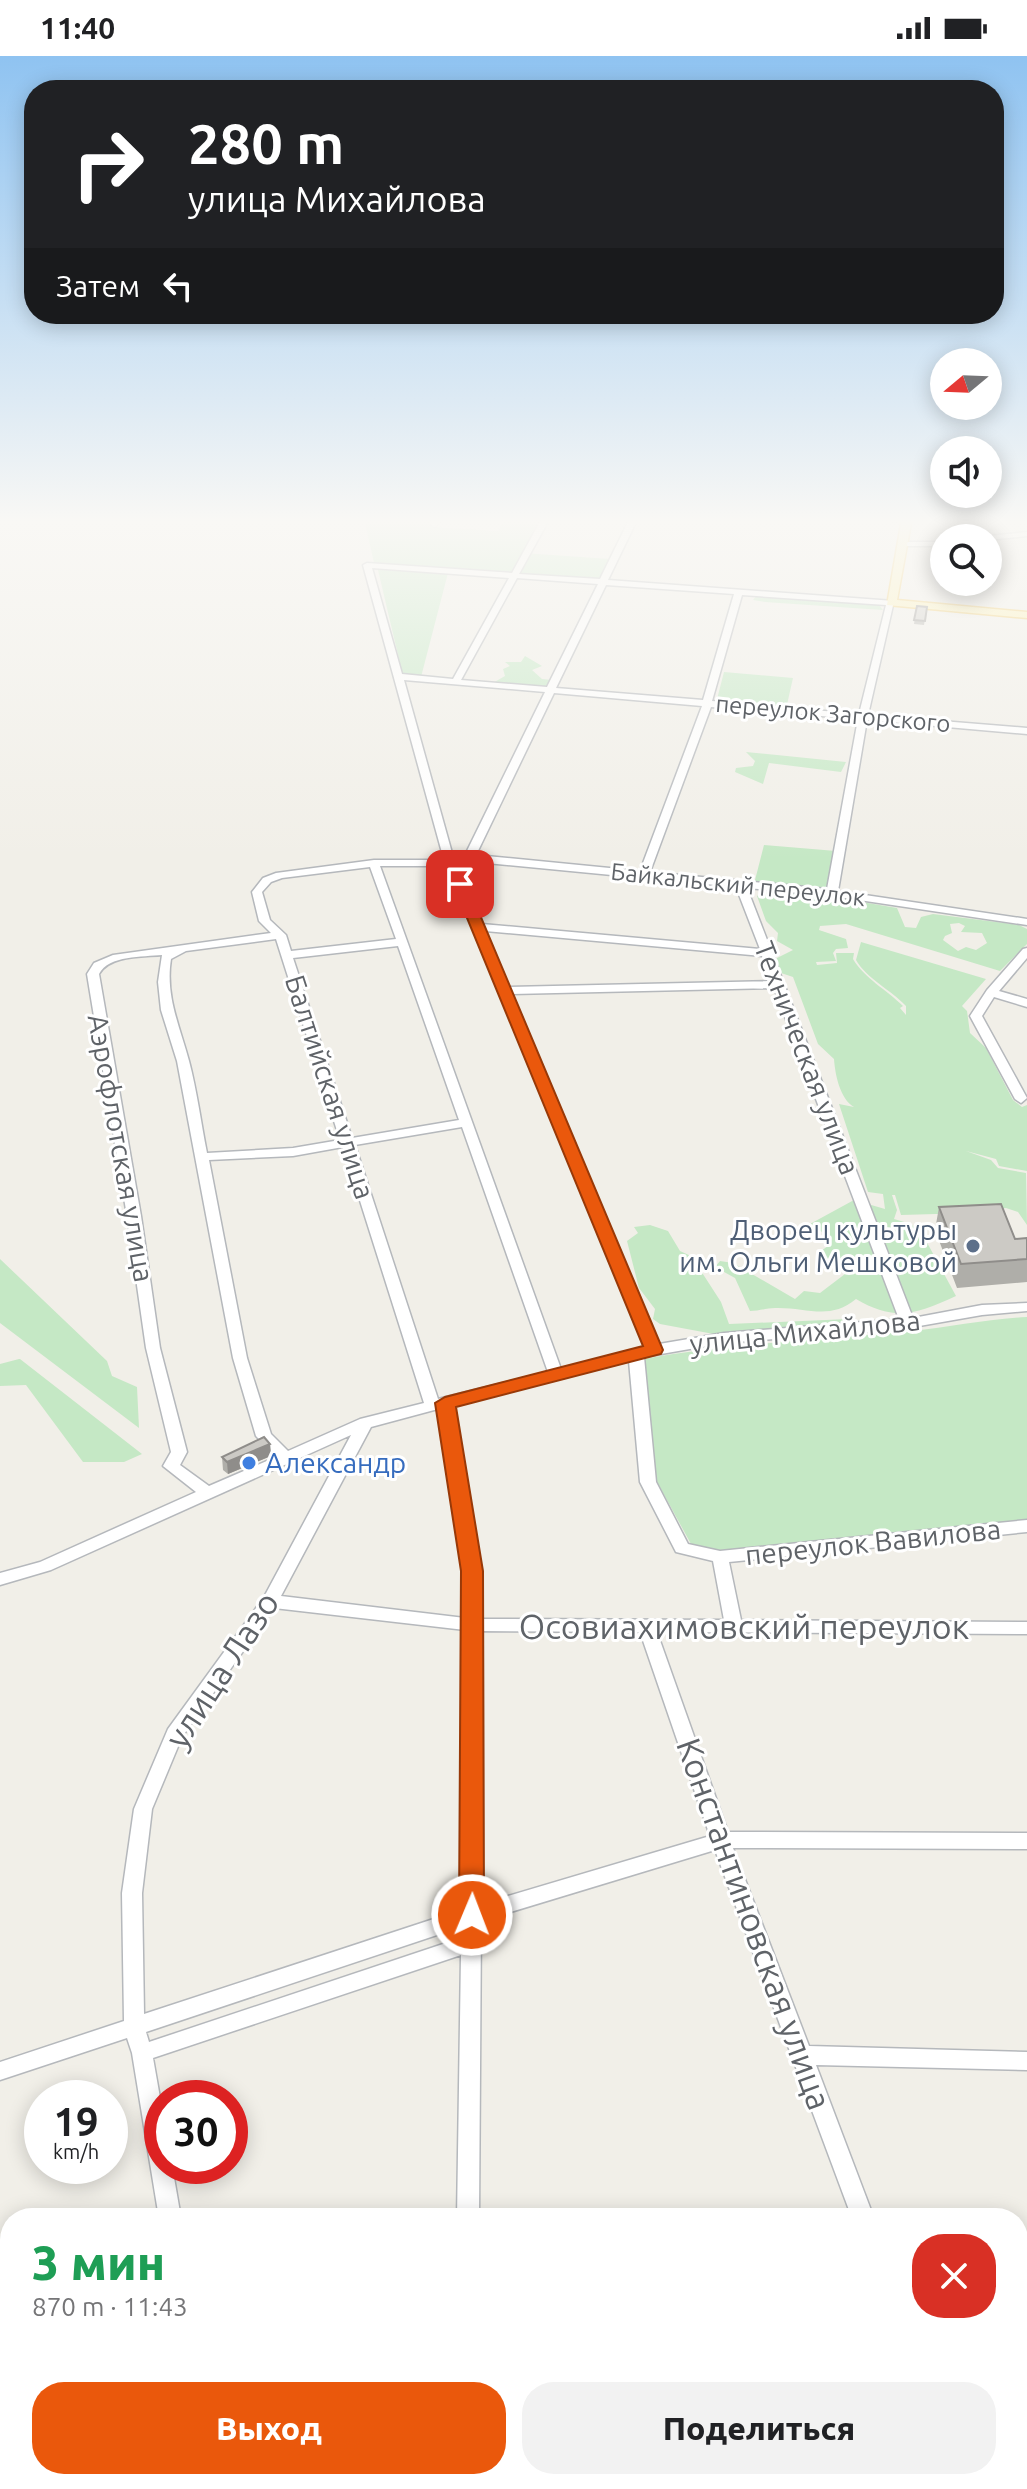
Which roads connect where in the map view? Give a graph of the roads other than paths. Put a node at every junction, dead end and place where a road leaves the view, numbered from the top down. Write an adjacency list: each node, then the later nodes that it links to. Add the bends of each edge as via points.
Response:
1 (387, 632): 6 (street)
2 (484, 632): 7 (street)
3 (580, 632): 8 (street)
4 (728, 632): 9 (street)
5 (884, 632): 10 (street)
6 (400, 677): 7 (street, переулок Загорского); 13 (street)
7 (455, 683): 8 (street, переулок Загорского)
8 (553, 690): 9 (street, переулок Загорского); 12 (street)
9 (707, 704): 10 (street, переулок Загорского); 15 (street)
10 (863, 717): 11 (street, переулок Загорского); 17 (street)
11 (1027, 731)
12 (470, 856): 13 (street, Байкальский переулок); 15 (street, Байкальский переулок)
13 (449, 860): 14 (street, Байкальский переулок); 19 (street)
14 (374, 863): 20 (street, Балтийская улица, via 267,880 257,892 258,907); 21 (street)
15 (644, 874): 16 (street, Байкальский переулок)
16 (740, 883): 17 (street, Байкальский переулок); 24 (street, Техническая улица)
17 (832, 893): 18 (street, Байкальский переулок)
18 (1027, 922)
19 (477, 927): 24 (street); 27 (street)
20 (280, 935): 22 (street, Аэрофлотская улица); 25 (street, Балтийская улица)
21 (402, 942): 25 (street); 31 (street)
22 (196, 946): 33 (street, via 166,957 164,966); 42 (street, Аэрофлотская улица, via 113,958 98,965 92,982 153,1348 179,1452 171,1466)
23 (1027, 951): 28 (street)
24 (766, 953): 26 (street, Техническая улица)
25 (287, 955): 32 (street, Балтийская улица)
26 (778, 984): 27 (street); 35 (street, Техническая улица)
27 (504, 991): 36 (street)
28 (991, 992): 29 (street); 30 (street, via 976,1016)
29 (1027, 1003)
30 (1021, 1099)
31 (468, 1122): 32 (street); 38 (street)
32 (348, 1144): 33 (street); 39 (street, Балтийская улица)
33 (200, 1157): 41 (street, via 240,1358 264,1436)
34 (1027, 1307): 35 (street, улица Михайлова)
35 (908, 1323): 36 (street, улица Михайлова, via 724,1338)
36 (654, 1350): 37 (street, улица Михайлова)
37 (636, 1354): 38 (street, улица Михайлова); 44 (street, via 648,1482 682,1548)
38 (556, 1374): 39 (street, улица Михайлова)
39 (439, 1405): 40 (street, улица Михайлова); 47 (street, Балтийская улица, via 472,1571)
40 (365, 1423): 41 (street, улица Михайлова); 46 (street, улица Лазо)
41 (287, 1459): 42 (street, улица Михайлова)
42 (209, 1494): 45 (street, улица Михайлова, via 45,1566)
43 (1027, 1526): 44 (street, переулок Вавилова)
44 (720, 1557): 48 (street)
45 (0, 1579)
46 (270, 1601): 47 (street, Осовиахимовский переулок); 55 (street, улица Лазо, via 174,1734 143,1809 132,1893)
47 (474, 1625): 49 (street, Осовиахимовский переулок); 53 (street, Балтийская улица)
48 (733, 1625): 49 (street, Осовиахимовский переулок); 50 (street, Осовиахимовский переулок)
49 (647, 1628): 51 (street, Константиновская улица)
50 (1027, 1628)
51 (721, 1840): 52 (street); 53 (street); 57 (street, Константиновская улица)
52 (1027, 1841)
53 (472, 1915): 54 (street, Балтийская улица); 55 (street)
54 (471, 1943): 56 (street); 61 (street, Балтийская улица)
55 (134, 2027): 56 (street, улица Лазо); 59 (street)
56 (142, 2053): 60 (street, улица Лазо)
57 (802, 2055): 58 (street); 62 (street, Константиновская улица)
58 (1027, 2061)
59 (0, 2071)
60 (168, 2208)
61 (468, 2208)
62 (859, 2208)

